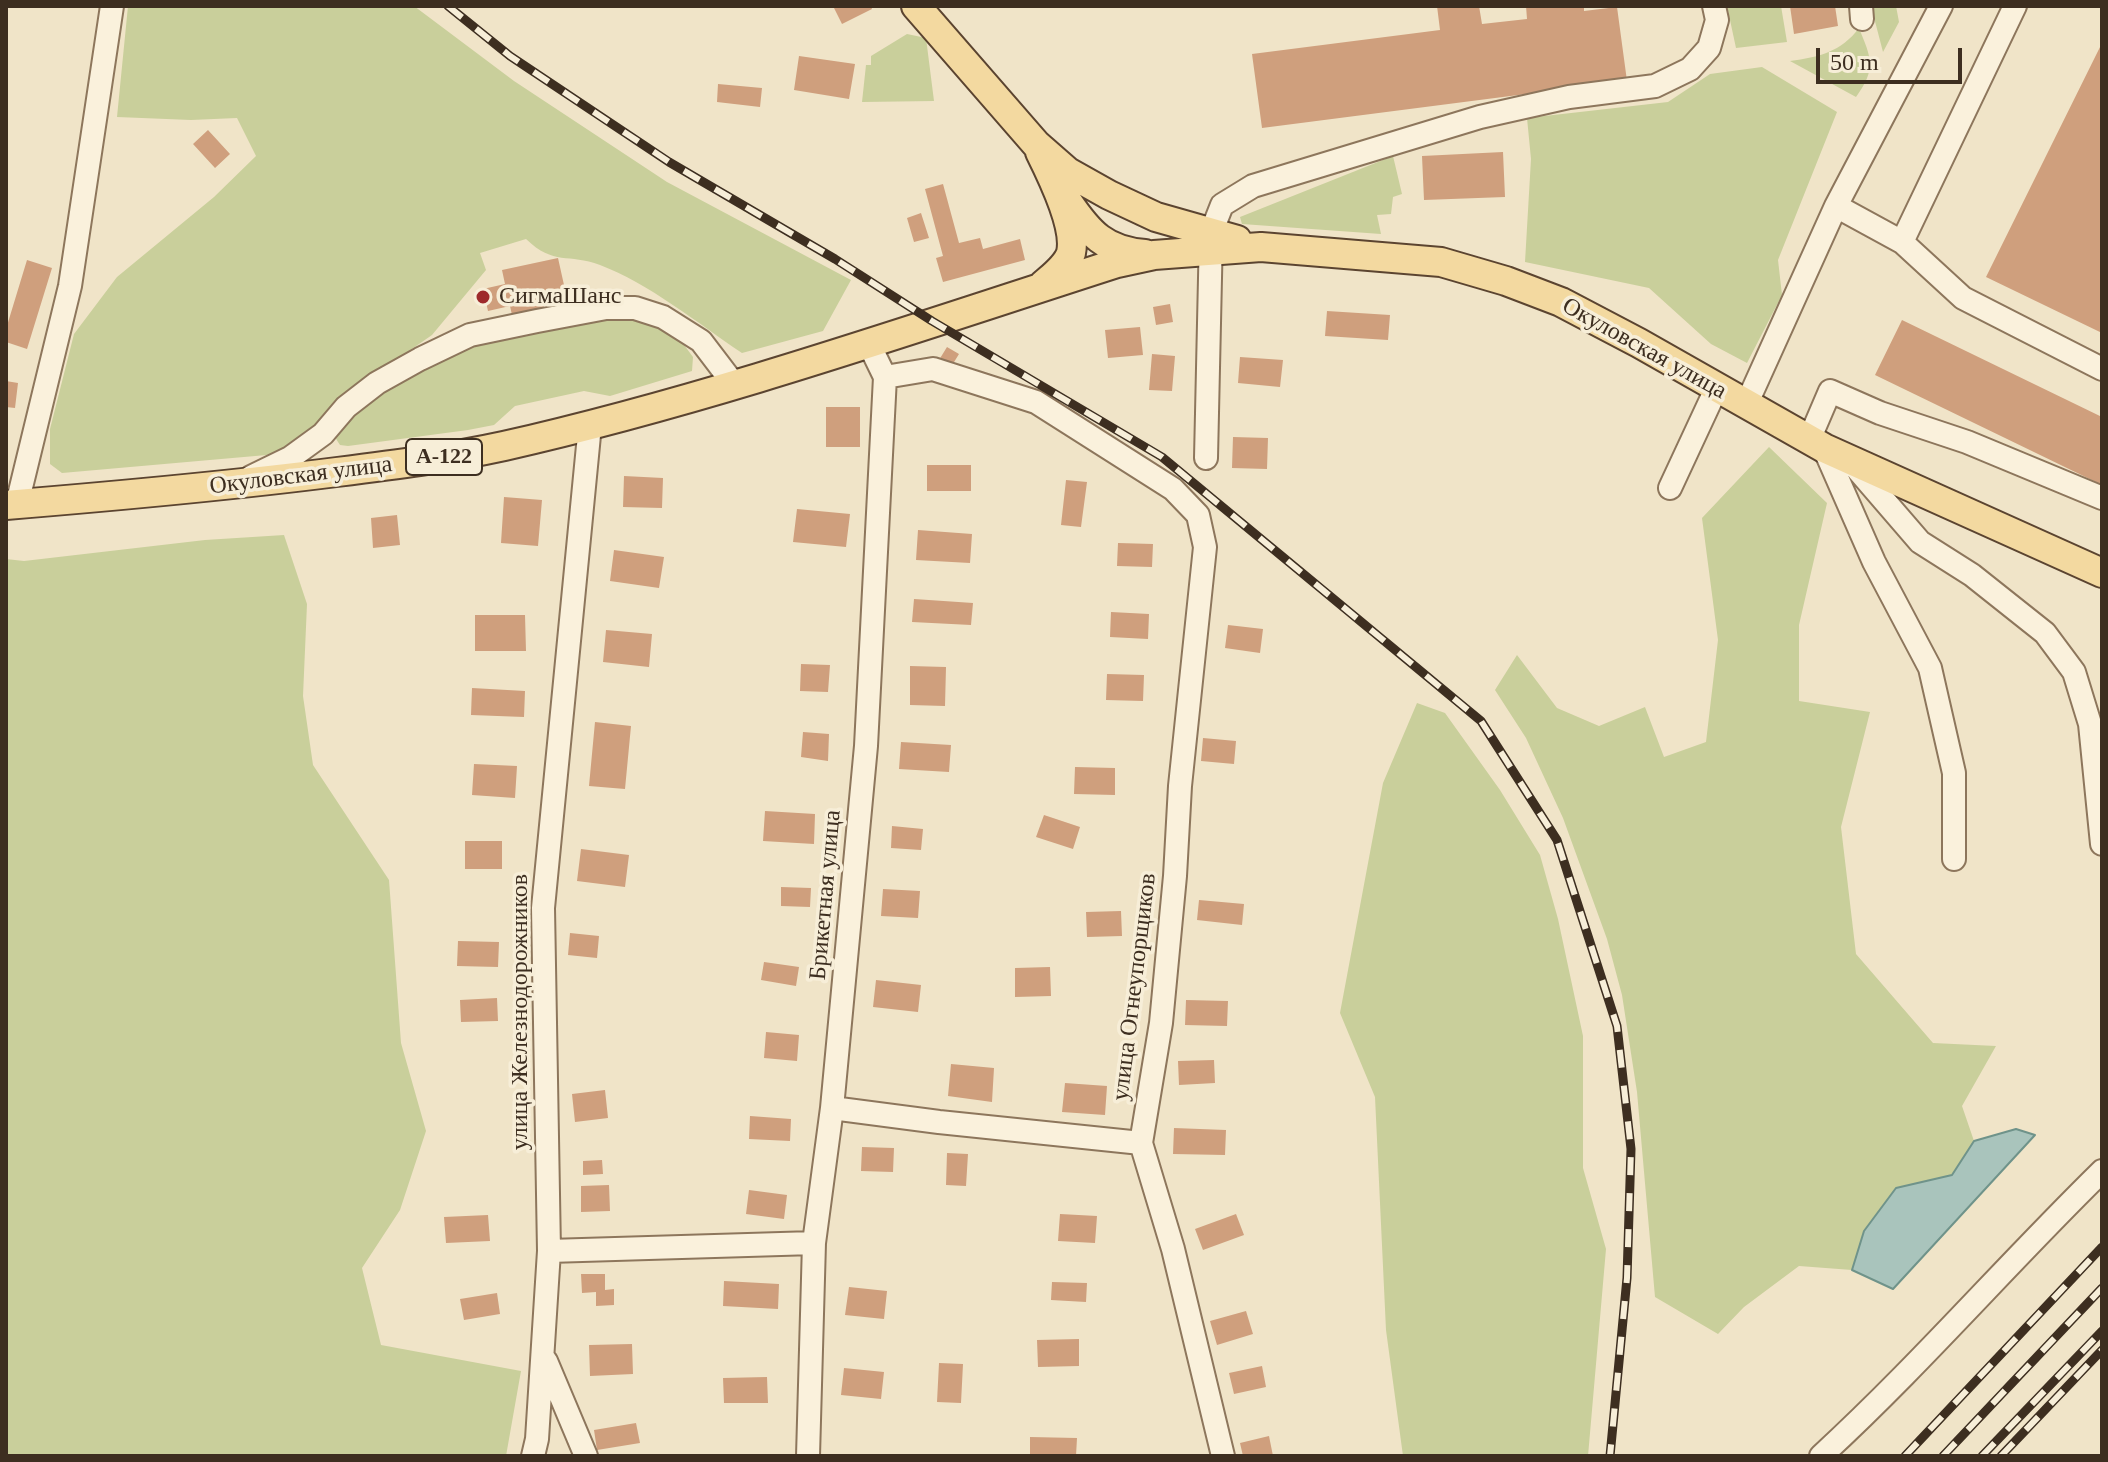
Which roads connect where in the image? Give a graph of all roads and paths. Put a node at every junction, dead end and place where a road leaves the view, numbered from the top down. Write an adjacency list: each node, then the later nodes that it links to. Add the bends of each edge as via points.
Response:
1 (112, 6): 28 (street, via 70,286)
2 (1714, 6): 10 (street, via 1717,20 1709,48 1690,69 1655,86 1569,97 1480,117 1253,186 1222,205)
3 (1941, 6): 9 (street)
4 (2015, 6): 11 (street)
5 (923, 8): 6 (main road)
6 (1036, 144): 7 (main road); 8 (main road)
7 (1052, 176): 12 (main road, via 1082,222); 15 (main road, via 1070,227 1070,254)
8 (1086, 183): 10 (main road); 12 (main road, via 1102,212)
9 (1836, 206): 11 (street); 21 (street)
10 (1210, 241): 13 (main road, Окуловская улица); 20 (main road, Окуловская улица, via 1441,262 1561,302); 24 (street)
11 (1902, 242): 17 (street, via 1963,298)
12 (1105, 243): 13 (main road); 14 (main road, via 1094,263)
13 (1154, 255): 14 (main road)
14 (1079, 275): 15 (main road)
15 (1039, 289): 16 (main road, А-122)
16 (868, 342): 18 (street, Брикетная улица); 19 (main road, Окуловская улица / А-122)
17 (2102, 369)
18 (885, 377): 32 (street, Брикетная улица, via 866,746); 33 (street, улица Огнеупорщиков, via 933,369 1036,402 1173,489 1198,515 1205,547 1161,1023)
19 (733, 383): 22 (main road, Окуловская улица / А-122); 25 (street, via 701,341 663,317 635,308 606,308 470,335 377,383 290,458)
20 (1717, 387): 21 (main road, Окуловская улица); 26 (street)
21 (1746, 405): 23 (main road, Окуловская улица)
22 (590, 425): 25 (main road, Окуловская улица / А-122, via 413,462); 36 (street, улица Железнодорожников, via 543,908)
23 (1827, 449): 27 (street, via 1830,391); 29 (main road, Окуловская улица); 30 (street, via 1920,542 2045,633 2074,672 2090,724); 31 (street, via 1874,562 1930,668 1954,773)
24 (1206, 458)
25 (232, 486): 28 (main road, Окуловская улица / А-122)
26 (1670, 488)
27 (2102, 498)
28 (11, 505)
29 (2102, 573)
30 (2102, 844)
31 (1954, 859)
32 (832, 1108): 33 (street); 35 (street, Брикетная улица)
33 (1141, 1143): 38 (street, улица Огнеупорщиков)
34 (2102, 1171): 44 (street)
35 (814, 1243): 36 (street); 41 (street, Брикетная улица)
36 (549, 1251): 37 (street, улица Железнодорожников)
37 (542, 1352): 39 (street, улица Железнодорожников); 40 (street)
38 (1214, 1415): 42 (street); 43 (street, улица Огнеупорщиков)
39 (533, 1456)
40 (586, 1456)
41 (808, 1456)
42 (1206, 1456)
43 (1223, 1456)
44 (1821, 1456)

